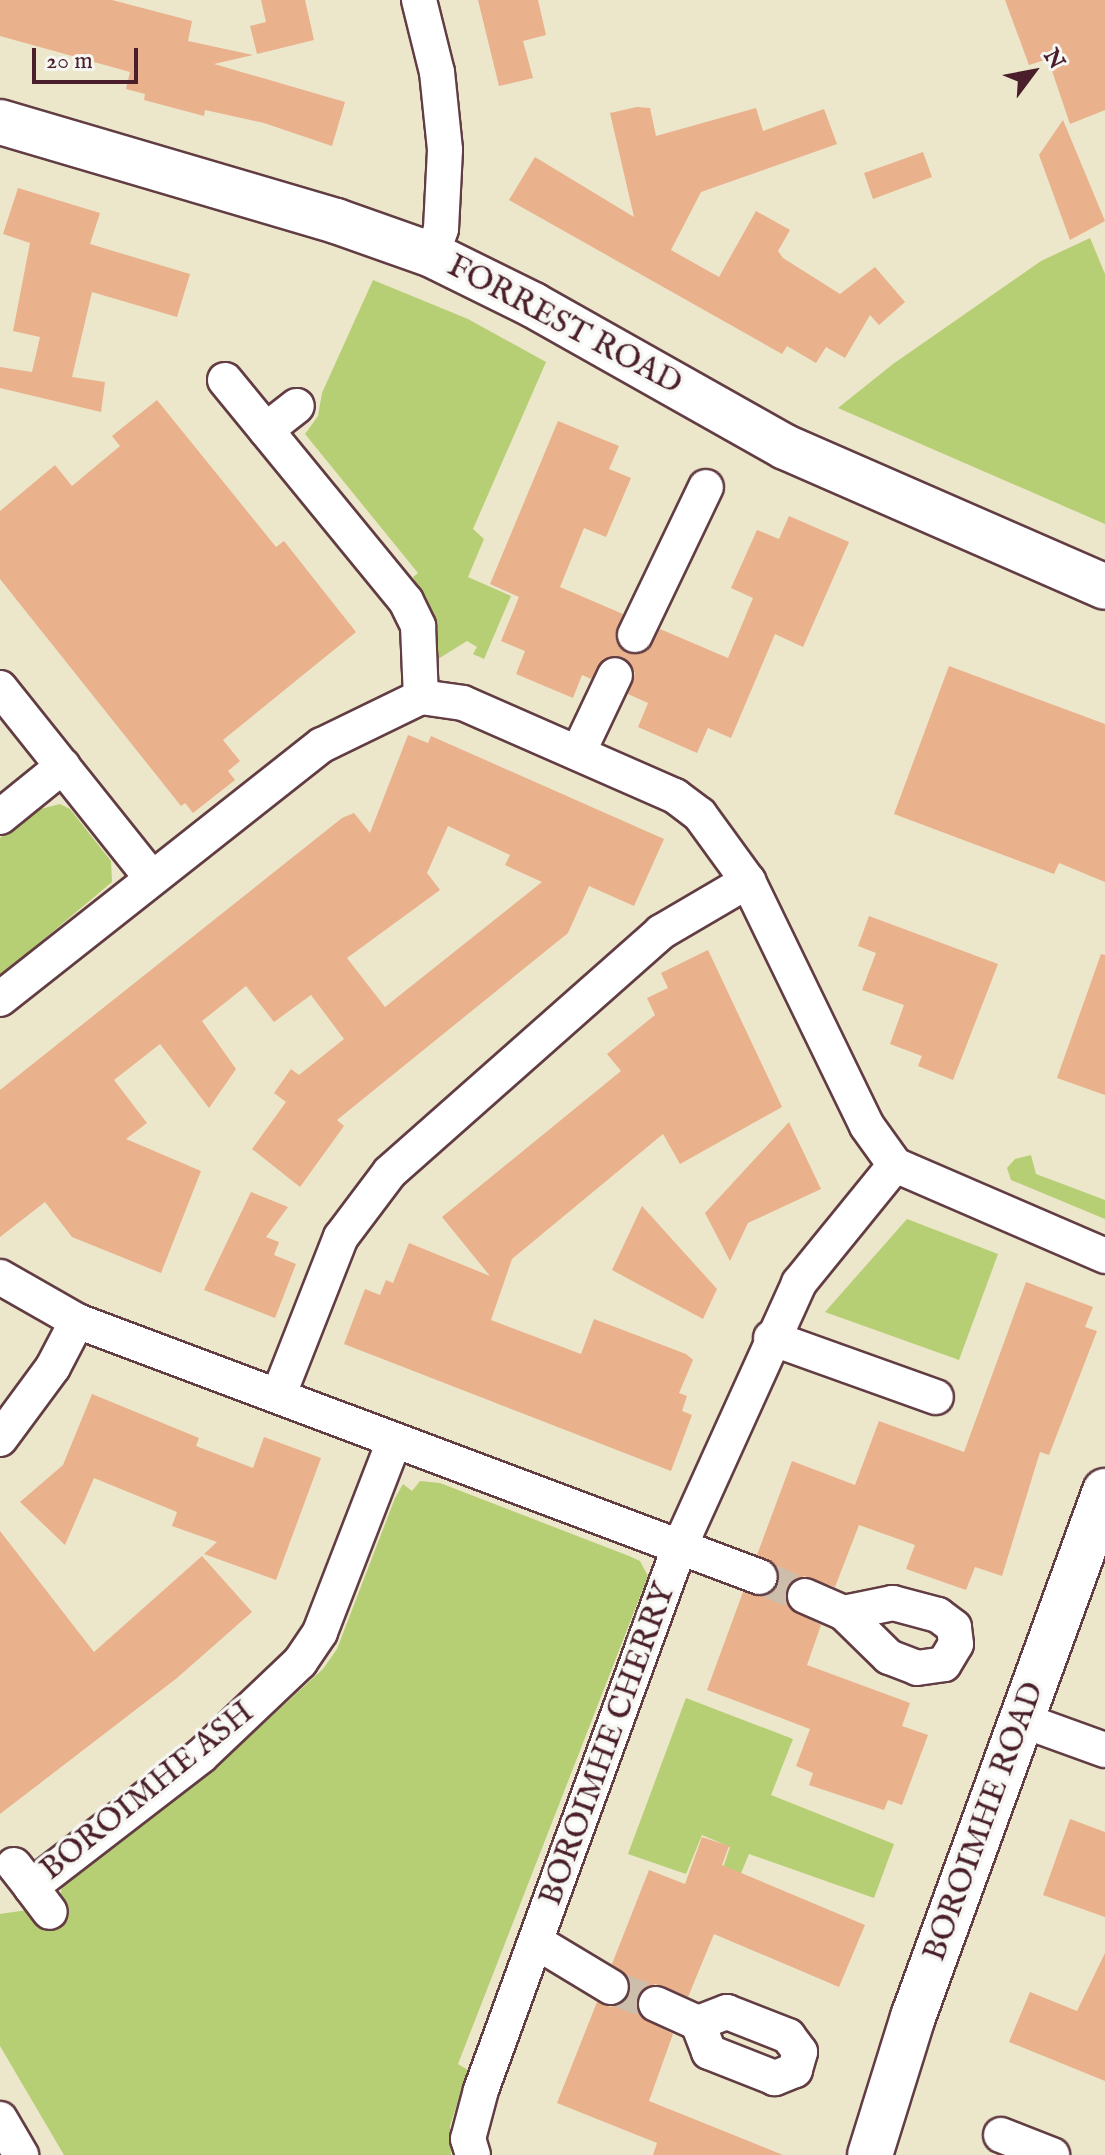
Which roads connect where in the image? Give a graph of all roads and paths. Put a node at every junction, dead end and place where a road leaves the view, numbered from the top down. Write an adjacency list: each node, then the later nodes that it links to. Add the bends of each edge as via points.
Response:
1 (419, 0): 3 (street, via 437,72 445,150 443,214)
2 (0, 122): 3 (street, FORREST ROAD, via 336,221)
3 (432, 255): 8 (street, FORREST ROAD, via 533,305 785,447)
4 (225, 380): 6 (street)
5 (297, 406): 6 (street)
6 (266, 430): 12 (street, via 406,601 418,626)
7 (706, 487): 9 (street)
8 (1105, 587)
9 (635, 635)
10 (615, 675): 13 (street)
11 (0, 688): 14 (street)
12 (421, 697): 13 (street, via 463,703); 16 (street, via 322,745)
13 (578, 753): 17 (street, via 675,796 700,815)
14 (63, 766): 15 (street); 16 (street)
15 (0, 817)
16 (151, 877): 18 (street)
17 (748, 881): 19 (street, via 867,1126); 24 (street, via 661,932 390,1172 341,1237)
18 (0, 999)
19 (895, 1165): 20 (street); 23 (street, BOROIMHE CHERRY, via 799,1283)
20 (1105, 1256)
21 (10, 1284): 22 (street)
22 (77, 1321): 24 (street); 26 (street, via 53,1367)
23 (771, 1338): 25 (street); 29 (street, BOROIMHE CHERRY)
24 (279, 1394): 27 (street)
25 (936, 1397)
26 (0, 1439)
27 (393, 1444): 29 (street); 35 (street, BOROIMHE ASH, via 320,1632 300,1662 201,1756)
28 (1105, 1491): 33 (street, BOROIMHE ROAD)
29 (679, 1548): 30 (street, BOROIMHE CHERRY); 36 (street, BOROIMHE CHERRY)
30 (760, 1577)
31 (805, 1596): 32 (street)
32 (844, 1613)
33 (1022, 1720): 34 (street); 44 (street, BOROIMHE ROAD, via 913,2017)
34 (1105, 1750)
35 (32, 1888)
36 (538, 1943): 37 (street, BOROIMHE CHERRY); 43 (street, BOROIMHE CHERRY, via 481,2090 468,2139)
37 (611, 1987)
38 (656, 2004): 39 (street)
39 (698, 2023)
40 (0, 2119): 42 (street)
41 (1001, 2135): 45 (street)
42 (21, 2155)
43 (473, 2155)
44 (870, 2155)
45 (1052, 2155)

